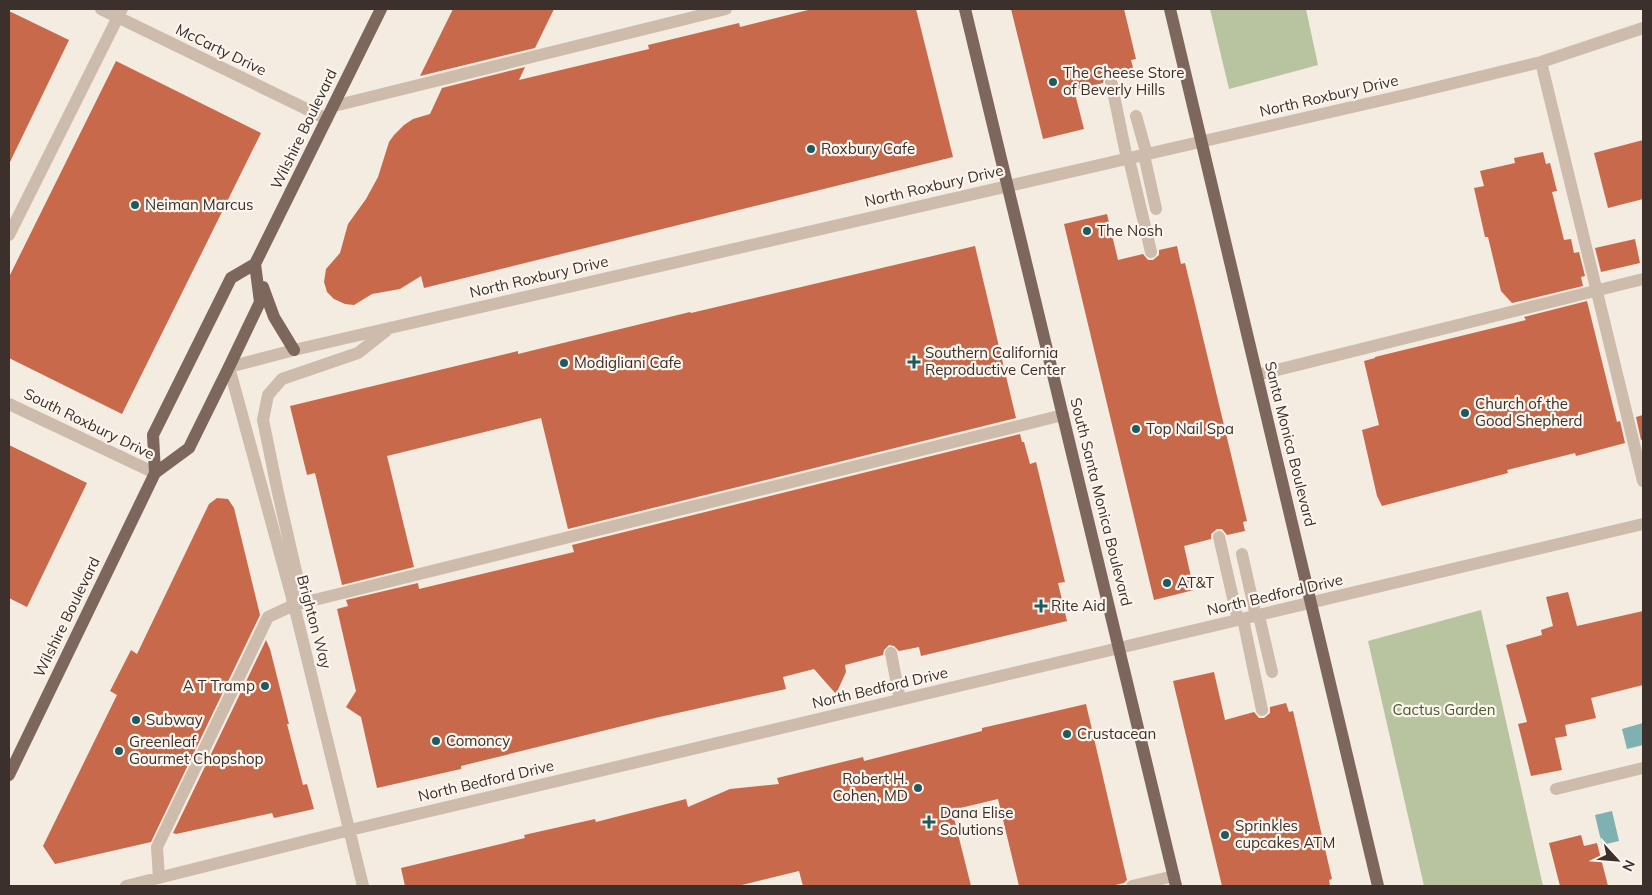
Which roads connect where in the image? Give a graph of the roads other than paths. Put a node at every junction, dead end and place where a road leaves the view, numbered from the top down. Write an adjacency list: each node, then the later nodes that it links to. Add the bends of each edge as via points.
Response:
1 (101, 9): 6 (street, McCarty Drive)
2 (381, 9): 10 (main road, Wilshire Boulevard)
3 (726, 9): 10 (street)
4 (965, 9): 16 (main road, South Santa Monica Boulevard)
5 (1170, 9): 13 (main road, Santa Monica Boulevard)
6 (120, 13): 12 (street, McCarty Drive); 18 (street)
7 (1643, 28): 8 (street, North Roxbury Drive)
8 (1542, 62): 13 (street, North Roxbury Drive); 22 (street)
9 (1111, 81): 15 (street)
10 (334, 106): 12 (main road, Wilshire Boulevard)
11 (1136, 116): 14 (street)
12 (327, 119): 20 (main road, Wilshire Boulevard)
13 (1203, 142): 14 (street, North Roxbury Drive); 26 (main road, Santa Monica Boulevard)
14 (1146, 155): 15 (street, North Roxbury Drive); 17 (street)
15 (1128, 159): 16 (street, North Roxbury Drive); 19 (street)
16 (1008, 186): 23 (street, North Roxbury Drive); 28 (main road, South Santa Monica Boulevard)
17 (1156, 209)
18 (9, 234)
19 (1151, 252)
20 (255, 264): 24 (main road, via 274,317); 25 (main road, Wilshire Boulevard, via 260,302); 29 (main road, Wilshire Boulevard, via 230,278 159,422 153,435)
21 (1643, 279): 22 (street)
22 (1597, 290): 26 (street); 30 (street)
23 (389, 329): 24 (street, North Roxbury Drive); 34 (street, via 358,353 282,379 268,395 263,420 298,580)
24 (294, 350): 25 (street, North Roxbury Drive)
25 (230, 367): 29 (main road, Wilshire Boulevard, via 189,448); 34 (street, Brighton Way)
26 (1257, 375): 35 (main road, Santa Monica Boulevard)
27 (9, 404): 29 (street, South Roxbury Drive)
28 (1063, 415): 34 (street); 37 (main road, South Santa Monica Boulevard)
29 (155, 473): 43 (main road, Wilshire Boulevard)
30 (1643, 481)
31 (1643, 524): 35 (street, North Bedford Drive)
32 (1219, 537): 36 (street)
33 (1242, 554): 36 (street)
34 (293, 602): 45 (street, Brighton Way); 46 (street, via 268,617 157,847)
35 (1312, 603): 36 (street, North Bedford Drive); 51 (main road, Santa Monica Boulevard)
36 (1249, 618): 37 (street, North Bedford Drive); 39 (street); 41 (street)
37 (1119, 647): 40 (street, North Bedford Drive); 47 (main road, South Santa Monica Boulevard)
38 (891, 653): 40 (street)
39 (1272, 672)
40 (900, 700): 45 (street, North Bedford Drive)
41 (1262, 710)
42 (1643, 768): 44 (street)
43 (9, 774)
44 (1556, 789)
45 (350, 830): 46 (street, North Bedford Drive); 49 (street, Brighton Way)
46 (158, 878): 48 (street, North Bedford Drive)
47 (1175, 881): 50 (street)
48 (126, 886)
49 (363, 886)
50 (1132, 886)
51 (1378, 886)

